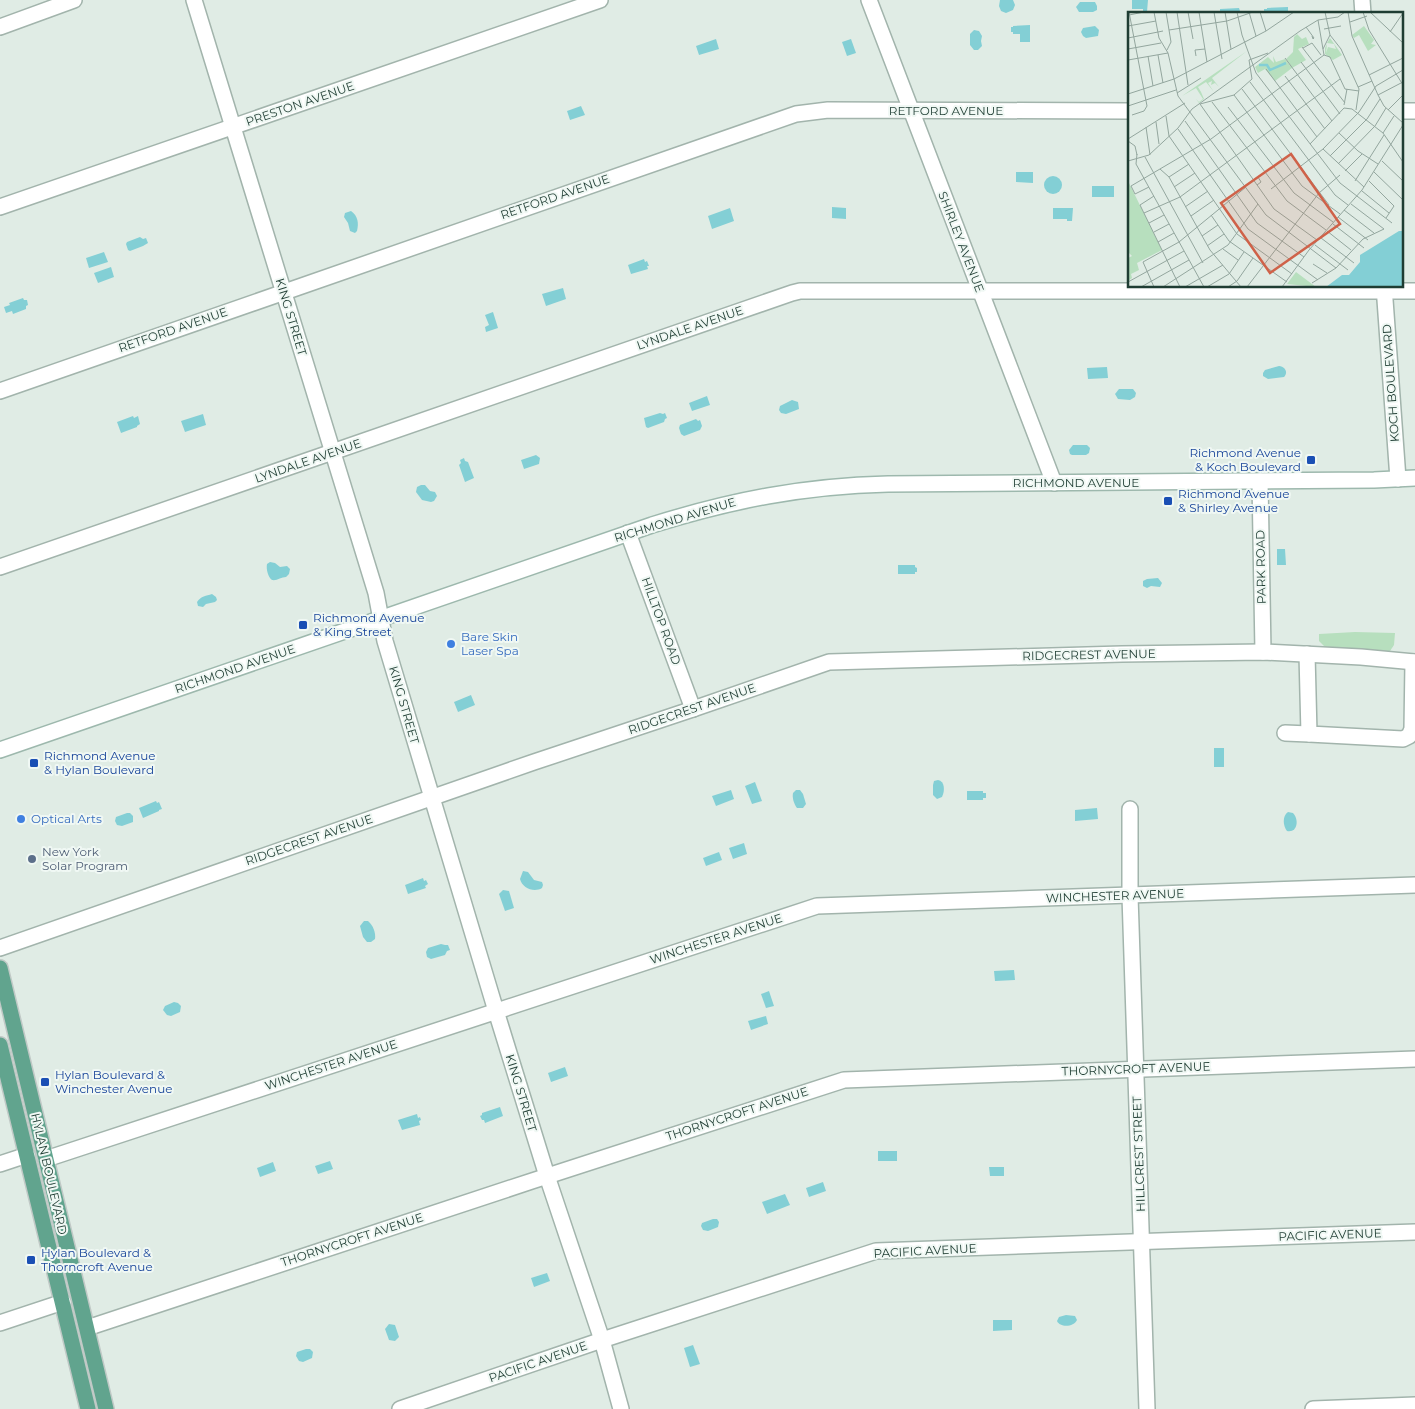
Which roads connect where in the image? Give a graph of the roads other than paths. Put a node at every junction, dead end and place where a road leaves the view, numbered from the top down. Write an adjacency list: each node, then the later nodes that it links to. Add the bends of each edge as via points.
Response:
1 (74, 0): 5 (street)
2 (194, 0): 10 (street, KING STREET)
3 (600, 0): 10 (street, PRESTON AVENUE)
4 (869, 0): 6 (street, SHIRLEY AVENUE)
5 (0, 27)
6 (910, 111): 7 (street, RETFORD AVENUE); 14 (street, RETFORD AVENUE, via 822,110 785,117); 15 (street, SHIRLEY AVENUE)
7 (1128, 111)
8 (1402, 111): 9 (street)
9 (1415, 111)
10 (233, 127): 11 (street, PRESTON AVENUE); 14 (street, KING STREET)
11 (0, 207)
12 (1384, 289): 13 (street, LYNDALE AVENUE); 15 (street, LYNDALE AVENUE); 19 (street, KOCH BOULEVARD)
13 (1415, 291)
14 (283, 292): 16 (street, RETFORD AVENUE); 17 (street, KING STREET)
15 (980, 292): 17 (street, LYNDALE AVENUE, via 808,290 792,293); 21 (street, SHIRLEY AVENUE)
16 (0, 391)
17 (332, 452): 23 (street, LYNDALE AVENUE); 24 (street, KING STREET, via 376,593)
18 (1415, 478): 19 (street, RICHMOND AVENUE)
19 (1398, 479): 20 (street, RICHMOND AVENUE)
20 (1260, 481): 21 (street, RICHMOND AVENUE); 25 (street, PARK ROAD)
21 (1054, 483): 22 (street, RICHMOND AVENUE, via 864,485 791,491 714,507)
22 (628, 533): 24 (street, RICHMOND AVENUE); 28 (street, HILLTOP ROAD)
23 (0, 567)
24 (380, 619): 31 (street, RICHMOND AVENUE); 32 (street, KING STREET)
25 (1263, 652): 26 (street, RIDGECREST AVENUE); 28 (street, RIDGECREST AVENUE, via 829,662)
26 (1308, 654): 27 (street, RIDGECREST AVENUE); 30 (street)
27 (1414, 662): 30 (street, via 1412,729 1409,736 1403,739)
28 (693, 709): 32 (street, RIDGECREST AVENUE)
29 (1285, 733): 30 (street)
30 (1309, 734)
31 (0, 750)
32 (432, 797): 36 (street, RIDGECREST AVENUE); 38 (street, KING STREET)
33 (1130, 809): 35 (street, HILLCREST STREET)
34 (1415, 885): 35 (street, WINCHESTER AVENUE)
35 (1130, 896): 38 (street, WINCHESTER AVENUE, via 817,906); 41 (street, HILLCREST STREET)
36 (0, 948)
37 (0, 968): 43 (main road, HYLAN BOULEVARD)
38 (496, 1011): 43 (street, WINCHESTER AVENUE); 45 (street, KING STREET)
39 (0, 1045): 42 (main road, HYLAN BOULEVARD)
40 (1415, 1059): 41 (street, THORNYCROFT AVENUE)
41 (1136, 1069): 45 (street, THORNYCROFT AVENUE, via 844,1080); 47 (street, HILLCREST STREET)
42 (27, 1155): 44 (street); 48 (main road, HYLAN BOULEVARD)
43 (46, 1159): 50 (main road, HYLAN BOULEVARD)
44 (0, 1164)
45 (547, 1176): 50 (street, THORNYCROFT AVENUE); 51 (street, KING STREET)
46 (1415, 1232): 47 (street, PACIFIC AVENUE)
47 (1142, 1242): 51 (street, PACIFIC AVENUE, via 876,1251); 58 (street, HILLCREST STREET)
48 (63, 1302): 49 (street); 54 (main road, HYLAN BOULEVARD)
49 (0, 1322)
50 (87, 1328): 55 (main road, HYLAN BOULEVARD)
51 (602, 1340): 52 (street, PACIFIC AVENUE); 57 (street, KING STREET)
52 (433, 1404): 56 (street, PACIFIC AVENUE)
53 (1415, 1405): 59 (street)
54 (88, 1409)
55 (106, 1409)
56 (400, 1409)
57 (621, 1409)
58 (1147, 1409)
59 (1313, 1409)

